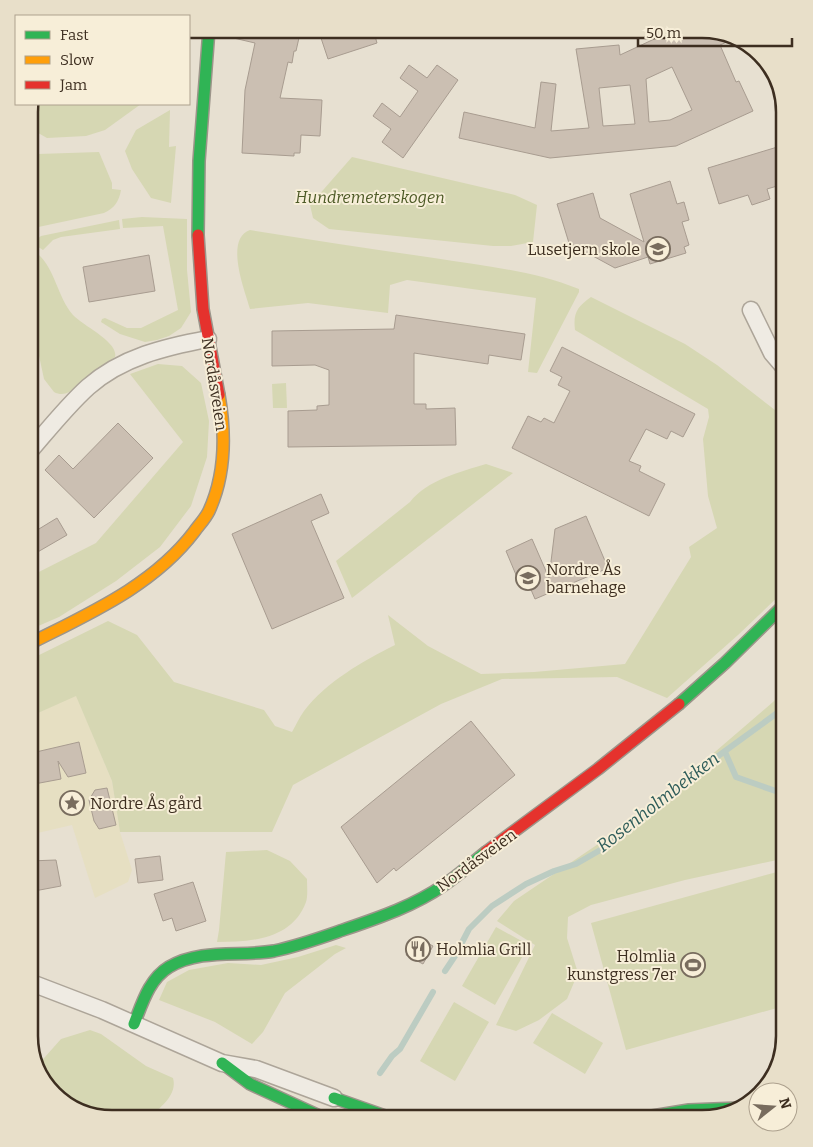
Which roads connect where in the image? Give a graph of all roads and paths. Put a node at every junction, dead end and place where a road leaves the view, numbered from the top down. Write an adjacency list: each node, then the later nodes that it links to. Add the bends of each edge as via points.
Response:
1 (208, 37): 3 (street, Nordåsveien, via 200,137 198,239)
2 (751, 310): 4 (street)
3 (208, 339): 5 (street, via 154,350 108,372 82,393); 7 (street, Nordåsveien, via 224,424 222,470 210,509 186,544 150,575)
4 (776, 358)
5 (38, 442)
6 (776, 613): 9 (street, Nordåsveien, via 728,662 664,716 444,885 392,913 316,940 264,952 198,956 175,964 150,986)
7 (37, 639)
8 (37, 985): 9 (street)
9 (134, 1024): 10 (street)
10 (222, 1062): 11 (street, via 256,1068); 13 (street, via 250,1084)
11 (334, 1098): 14 (street); 15 (street); 16 (street)
12 (720, 1107): 17 (street)
13 (297, 1109)
14 (316, 1109)
15 (333, 1109)
16 (367, 1109)
17 (682, 1110)

